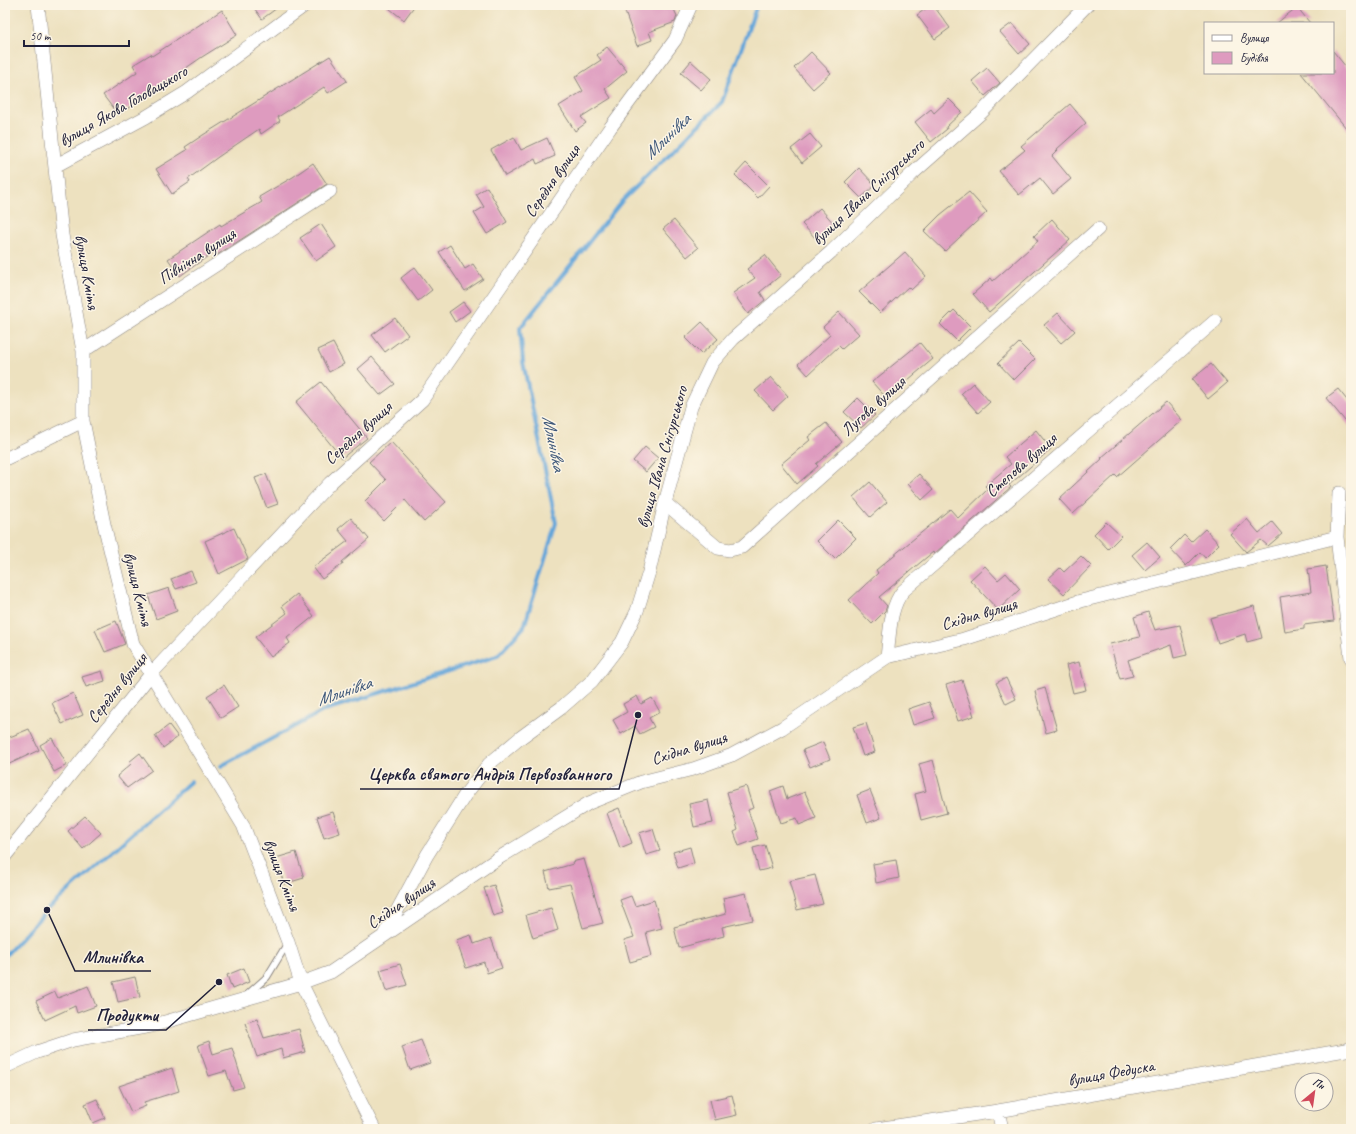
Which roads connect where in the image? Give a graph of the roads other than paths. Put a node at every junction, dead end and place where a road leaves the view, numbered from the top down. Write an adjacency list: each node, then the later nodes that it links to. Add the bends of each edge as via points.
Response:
1 (38, 5): 5 (street, вулиця Кмітя)
2 (305, 5): 5 (street, вулиця Якова Головацького, via 187,92)
3 (691, 5): 17 (street, Середня вулиця, via 675,40 610,128 422,400 330,483)
4 (1087, 5): 13 (street, вулиця Івана Снігурського, via 981,113 728,345 712,363 691,407)
5 (55, 166): 9 (street, вулиця Кмітя, via 62,235)
6 (330, 191): 9 (street, Північна вулиця)
7 (1098, 229): 13 (street, Лугова вулиця, via 742,547 730,550 718,548)
8 (1215, 321): 15 (street, Степова вулиця, via 903,591 896,599)
9 (83, 351): 10 (street, вулиця Кмітя)
10 (83, 421): 11 (street); 17 (street, вулиця Кмітя, via 104,524 133,644)
11 (5, 459)
12 (1339, 493): 14 (street)
13 (665, 503): 19 (street, вулиця Івана Снігурського, via 647,579 637,611 622,642 592,681 489,764 465,795 427,855)
14 (1337, 537): 15 (street, Східна вулиця, via 1081,602 964,639); 16 (street)
15 (887, 657): 19 (street, Східна вулиця, via 782,728 732,755 692,769 641,782 588,803 496,859)
16 (1351, 658)
17 (151, 674): 18 (street, Середня вулиця); 20 (street, вулиця Кмітя, via 244,825)
18 (5, 856)
19 (382, 938): 21 (street, Східна вулиця, via 331,972)
20 (288, 942): 21 (street, вулиця Кмітя); 22 (lane, via 268,977)
21 (301, 983): 22 (street, Східна вулиця); 26 (street, вулиця Кмітя)
22 (239, 1000): 24 (street, Східна вулиця, via 151,1026 73,1040 37,1052)
23 (1351, 1049): 25 (street, вулиця Федуска)
24 (5, 1068)
25 (998, 1111): 27 (street, вулиця Федуска); 28 (street)
26 (374, 1129)
27 (876, 1129)
28 (1002, 1129)

